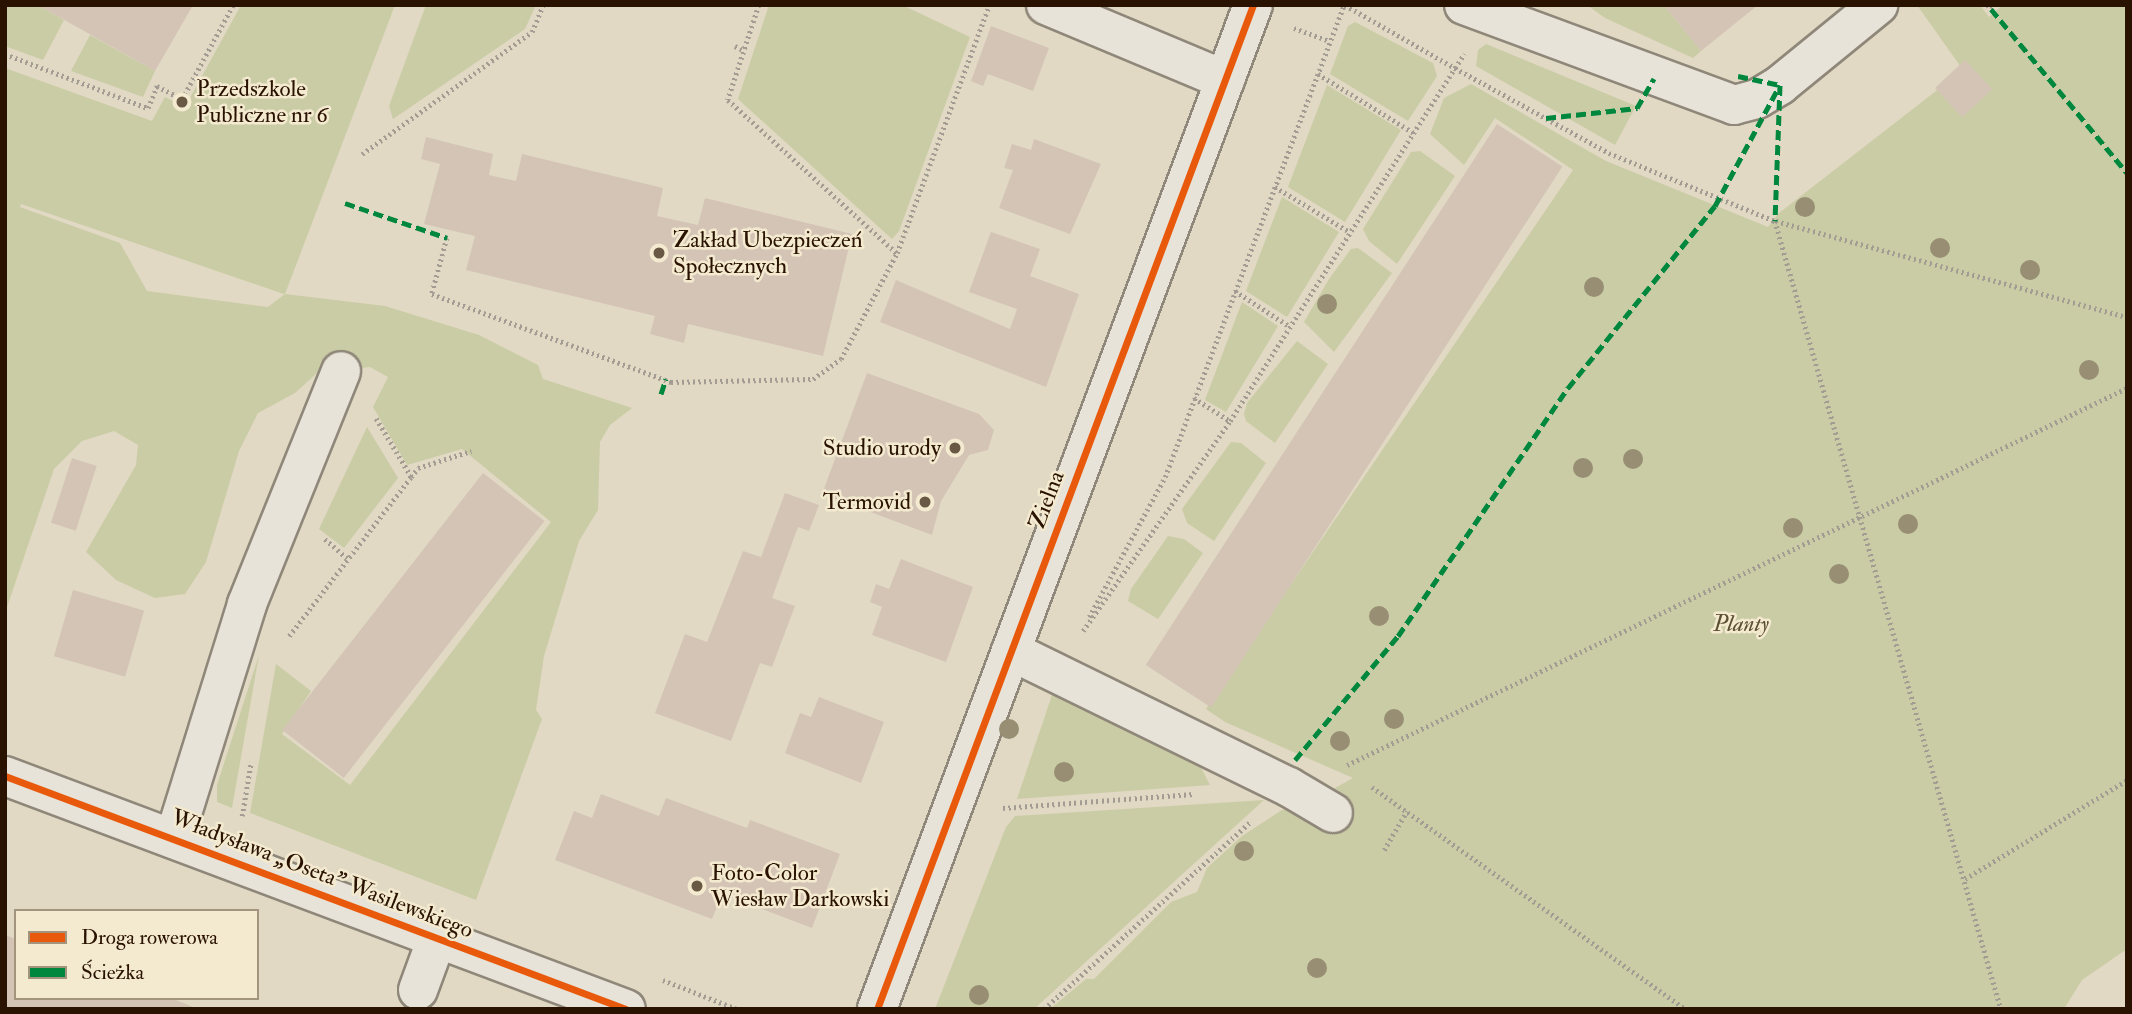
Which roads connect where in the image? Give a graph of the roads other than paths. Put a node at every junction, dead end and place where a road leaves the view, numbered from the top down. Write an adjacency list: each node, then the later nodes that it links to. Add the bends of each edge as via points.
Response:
1 (1046, 5): 6 (street)
2 (1253, 5): 6 (street, Zielna)
3 (1878, 5): 5 (street, via 1780,85 1757,99 1734,105)
4 (1476, 10): 5 (street)
5 (1528, 17)
6 (1225, 80): 8 (street, Zielna)
7 (337, 382): 11 (street, via 247,604)
8 (1011, 651): 10 (street); 15 (street, Zielna)
9 (5, 776): 11 (street, Władysława „Oseta” Wasilewskiego)
10 (1333, 813)
11 (174, 839): 12 (street, Władysława „Oseta” Wasilewskiego)
12 (437, 938): 13 (street); 14 (street, Władysława „Oseta” Wasilewskiego)
13 (418, 990)
14 (626, 1009)
15 (877, 1009)

